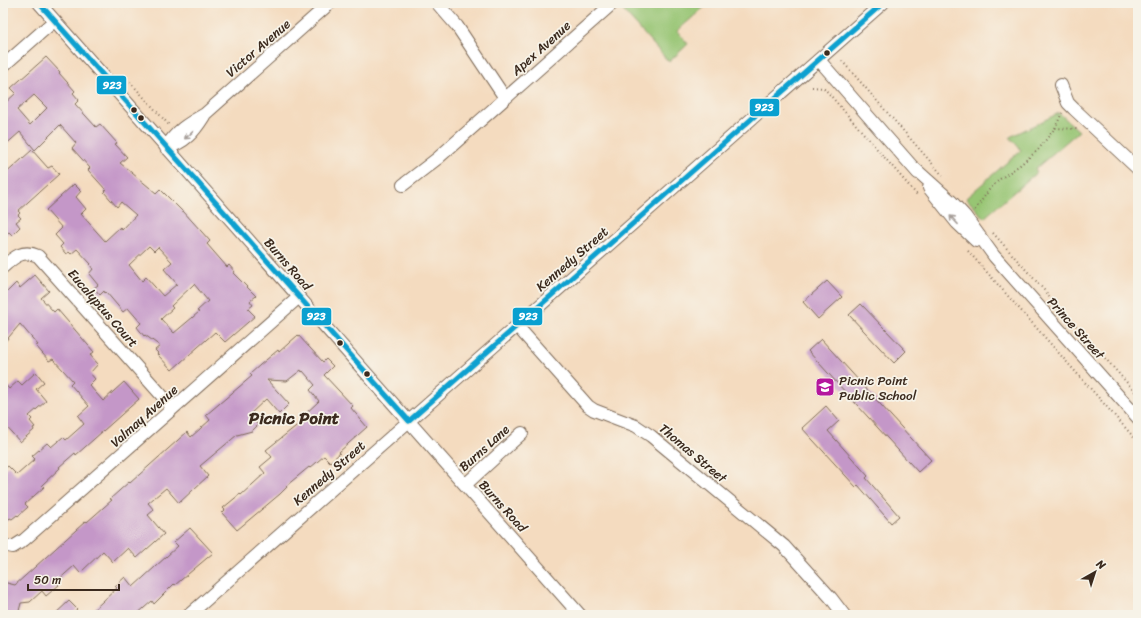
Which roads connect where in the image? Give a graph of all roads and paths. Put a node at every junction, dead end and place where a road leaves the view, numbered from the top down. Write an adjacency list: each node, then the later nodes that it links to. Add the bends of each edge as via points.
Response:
1 (39, 3): 6 (street, Burns Road)
2 (330, 3): 17 (street, Victor Avenue, via 205,114 176,133)
3 (438, 3): 12 (street, via 457,26)
4 (613, 3): 12 (street, Apex Avenue)
5 (883, 3): 7 (street, Kennedy Street)
6 (54, 21): 8 (street); 17 (street, Burns Road)
7 (819, 60): 25 (street, Kennedy Street); 27 (street, Prince Street, via 914,167 943,208 994,256)
8 (3, 66)
9 (130, 82): 15 (path)
10 (1061, 85): 18 (street, via 1074,109)
11 (812, 87): 20 (path, via 824,88)
12 (506, 98): 19 (street, Apex Avenue)
13 (1061, 115): 14 (path)
14 (1055, 128): 16 (path); 21 (path, via 1038,150 989,190)
15 (172, 129)
16 (1077, 129)
17 (166, 148): 24 (street, Burns Road)
18 (1138, 169)
19 (403, 185)
20 (921, 199)
21 (974, 211)
22 (964, 246): 30 (path)
23 (3, 267): 26 (street, Eucalyptus Court, via 20,254 32,253 38,256)
24 (299, 297): 26 (street, Valmay Avenue); 28 (street, Burns Road)
25 (517, 326): 28 (street, Kennedy Street); 35 (street, Thomas Street, via 588,406 644,430 784,546)
26 (173, 408): 32 (street, Valmay Avenue, via 24,540 12,547)
27 (1138, 418)
28 (409, 421): 31 (street, Burns Road); 33 (street, Kennedy Street)
29 (522, 433): 31 (street, Burns Lane)
30 (1138, 442)
31 (465, 485): 34 (street, Burns Road)
32 (3, 545)
33 (189, 615)
34 (580, 615)
35 (844, 615)

